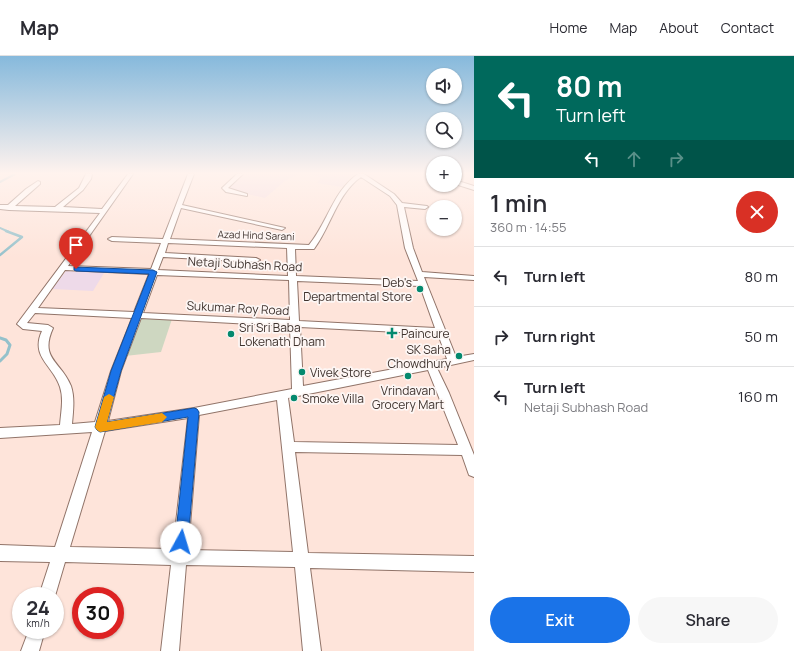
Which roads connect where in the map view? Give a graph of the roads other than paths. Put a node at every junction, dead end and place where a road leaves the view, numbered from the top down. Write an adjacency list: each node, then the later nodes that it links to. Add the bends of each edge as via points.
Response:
1 (16, 202): 11 (street)
2 (64, 202): 12 (street)
3 (111, 202): 13 (street)
4 (181, 202): 8 (street)
5 (338, 202): 17 (street, Azad Hind Sarani, via 313,246)
6 (397, 202): 7 (street)
7 (400, 205): 10 (street); 22 (street, via 409,248)
8 (179, 206): 14 (street); 16 (street)
9 (0, 207): 11 (street)
10 (426, 207)
11 (9, 208): 12 (street)
12 (56, 209): 13 (street)
13 (104, 211): 20 (street)
14 (282, 228)
15 (112, 240): 16 (street, Azad Hind Sarani)
16 (164, 242): 17 (street, Azad Hind Sarani); 18 (street)
17 (291, 246): 23 (street)
18 (160, 255): 19 (street); 21 (street)
19 (256, 260)
20 (64, 268): 21 (street, Netaji Subhash Road); 26 (street)
21 (153, 272): 23 (street, Netaji Subhash Road); 27 (street)
22 (419, 274): 24 (street); 25 (street)
23 (292, 278): 25 (street, Netaji Subhash Road); 28 (street)
24 (474, 278)
25 (424, 284): 29 (street)
26 (31, 310): 27 (street, Sukumar Roy Road); 37 (street, via 22,324 26,327 48,328 41,347 66,387)
27 (136, 315): 28 (street, Sukumar Roy Road); 36 (street)
28 (294, 324): 29 (street, Sukumar Roy Road); 33 (street)
29 (442, 331): 31 (street)
30 (474, 357): 31 (street)
31 (453, 361): 32 (street)
32 (431, 365): 33 (street); 40 (street)
33 (298, 392): 34 (street)
34 (282, 395): 35 (street); 39 (street)
35 (194, 412): 36 (street); 44 (street)
36 (100, 427): 37 (street); 43 (street)
37 (66, 429): 38 (street)
38 (0, 433)
39 (289, 447): 40 (street); 45 (street)
40 (466, 450): 41 (street)
41 (474, 471)
42 (0, 553): 43 (street)
43 (61, 554): 44 (street); 47 (street)
44 (180, 556): 45 (street); 50 (street)
45 (302, 559): 46 (street); 51 (street)
46 (474, 564)
47 (50, 587)
48 (34, 639): 49 (street)
49 (30, 651)
50 (170, 651)
51 (312, 651)

